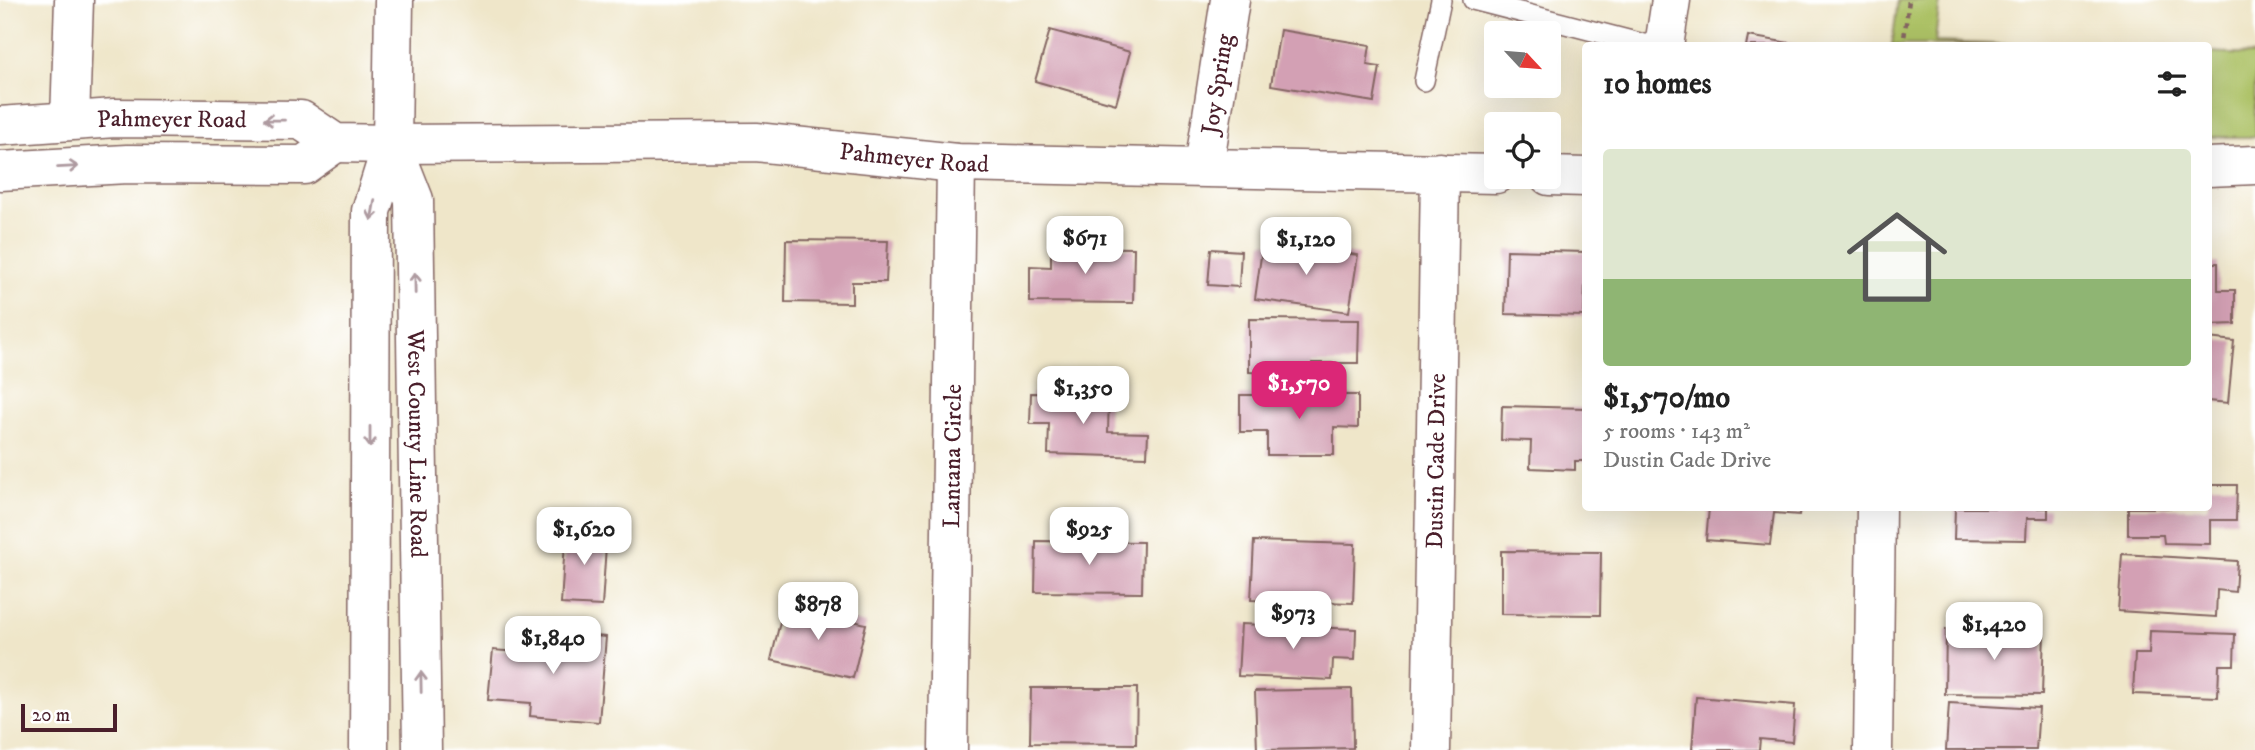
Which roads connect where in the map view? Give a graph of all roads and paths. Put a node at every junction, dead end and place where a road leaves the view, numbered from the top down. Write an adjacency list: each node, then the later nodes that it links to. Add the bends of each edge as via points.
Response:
1 (74, 0): 12 (street)
2 (394, 0): 15 (street, West County Line Road)
3 (1230, 0): 18 (street, Joy Spring)
4 (1440, 0): 11 (lane)
5 (1474, 0): 8 (lane)
6 (1671, 0): 9 (street)
7 (1909, 0): 10 (path)
8 (1636, 42)
9 (1665, 42)
10 (1904, 42)
11 (1424, 81)
12 (70, 120): 13 (street, Pahmeyer Road); 14 (street, Pahmeyer Road, one-way to 12, via 301,120)
13 (0, 126)
14 (335, 144): 15 (street, Pahmeyer Road); 20 (street, Pahmeyer Road, one-way to 14, via 127,164 304,164)
15 (392, 144): 16 (street, Pahmeyer Road, via 756,142); 26 (street, West County Line Road, one-way to 26, via 371,211); 27 (street, West County Line Road, one-way to 15, via 414,200)
16 (956, 163): 18 (street, Pahmeyer Road); 28 (street, Lantana Circle)
17 (2255, 165): 19 (street)
18 (1204, 167): 21 (street, Pahmeyer Road)
19 (2212, 167)
20 (0, 171)
21 (1440, 172): 22 (street, Pahmeyer Road); 29 (street, Dustin Cade Drive)
22 (1484, 174)
23 (1561, 176): 24 (street)
24 (1582, 177)
25 (1876, 511): 30 (street)
26 (369, 750)
27 (422, 750)
28 (948, 750)
29 (1431, 750)
30 (1873, 750)

